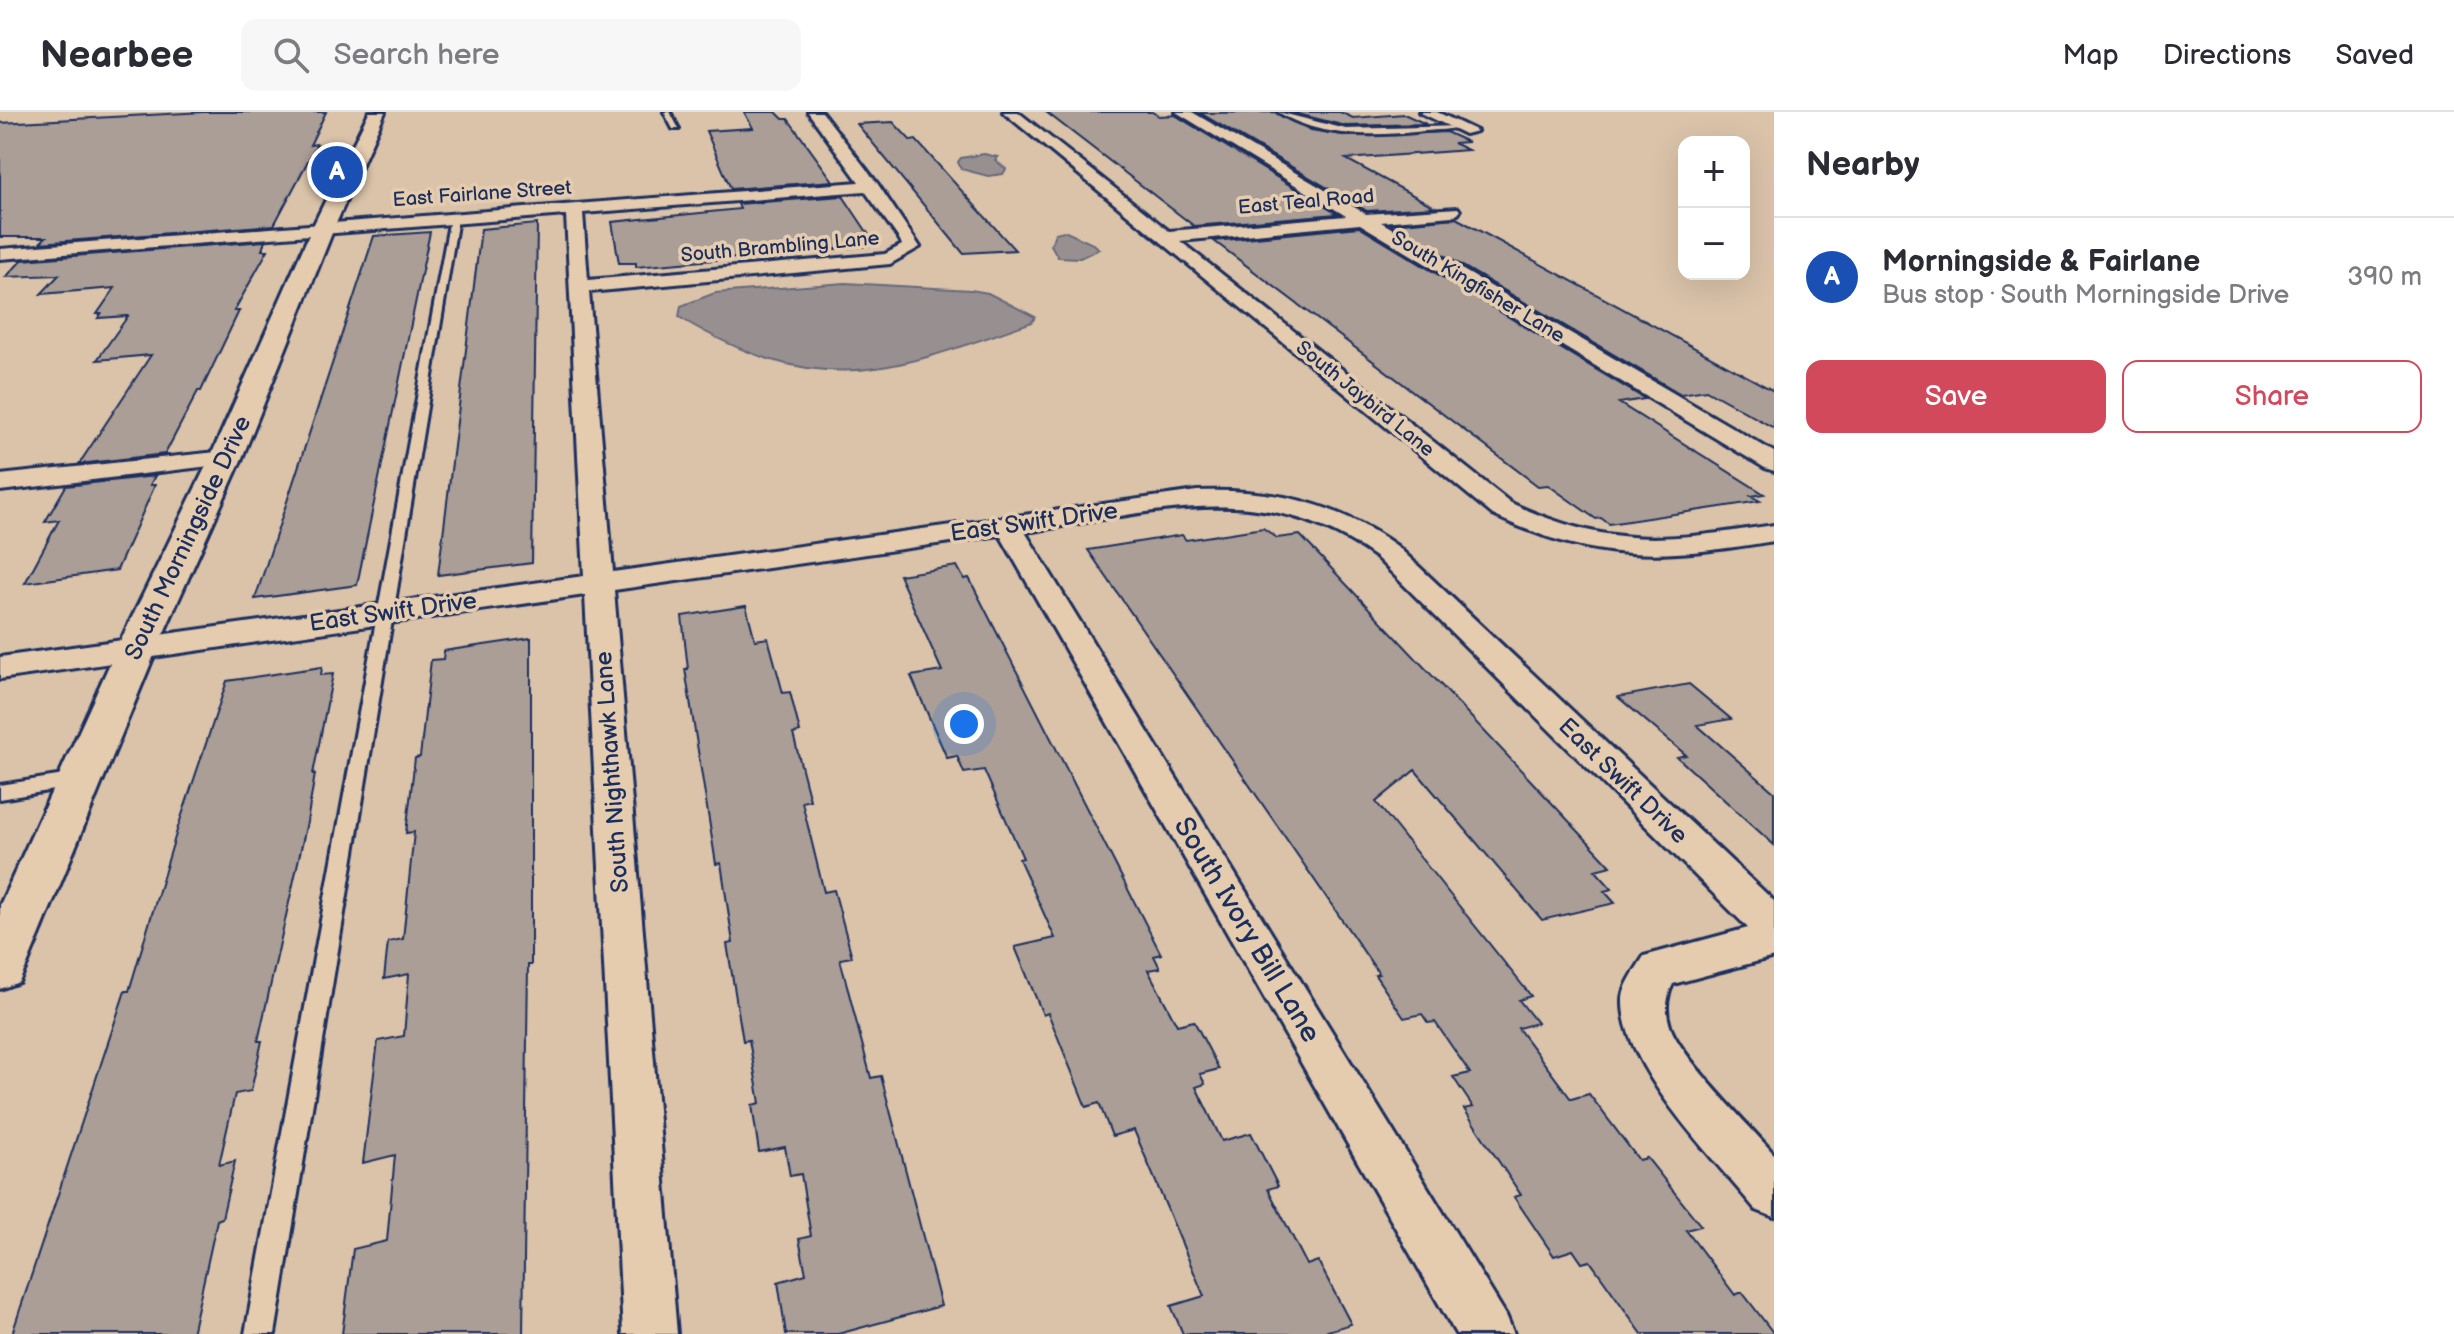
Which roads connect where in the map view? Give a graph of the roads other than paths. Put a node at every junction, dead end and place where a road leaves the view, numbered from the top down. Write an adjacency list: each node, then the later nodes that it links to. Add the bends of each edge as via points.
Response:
1 (377, 112): 15 (street, South Morningside Drive)
2 (667, 112): 8 (lane)
3 (815, 112): 10 (street, South Brambling Lane)
4 (1010, 112): 16 (street, South Jaybird Lane)
5 (1183, 112): 14 (street, South Kingfisher Lane)
6 (1281, 112): 9 (lane, via 1313,127 1346,132)
7 (1426, 112): 9 (street)
8 (676, 127)
9 (1464, 129)
10 (871, 186): 11 (street, East Fairlane Street); 18 (street, South Brambling Lane, via 909,240 911,247 904,254 866,262)
11 (574, 209): 13 (street, East Fairlane Street); 18 (street, South Nighthawk Lane)
12 (1452, 211): 14 (street, East Teal Road)
13 (454, 218): 15 (street, East Fairlane Street); 25 (lane)
14 (1363, 219): 16 (street, East Teal Road); 20 (street, South Kingfisher Lane)
15 (323, 228): 17 (street, East Fairlane Street); 19 (street, South Morningside Drive)
16 (1164, 237): 23 (street, South Jaybird Lane, via 1481,493 1524,520 1574,539 1630,549 1682,548)
17 (0, 254)
18 (579, 287): 24 (street, South Nighthawk Lane)
19 (226, 458): 21 (street); 26 (street, South Morningside Drive)
20 (1774, 463)
21 (0, 483)
22 (1008, 526): 24 (street, East Swift Drive); 30 (street, East Swift Drive, via 1238,497 1302,508 1358,531 1387,552); 36 (street, South Ivory Bill Lane)
23 (1774, 533)
24 (599, 583): 25 (street, East Swift Drive); 35 (street, South Nighthawk Lane)
25 (385, 613): 26 (street, East Swift Drive); 34 (lane)
26 (137, 648): 27 (street, East Swift Drive); 28 (street, South Morningside Drive)
27 (0, 668)
28 (80, 780): 29 (lane); 32 (street, South Morningside Drive)
29 (0, 792)
30 (1774, 927)
31 (1774, 939): 33 (street, via 1659,969 1644,997 1649,1034 1681,1082)
32 (0, 965)
33 (1774, 1192)
34 (260, 1334)
35 (650, 1334)
36 (1487, 1334)

